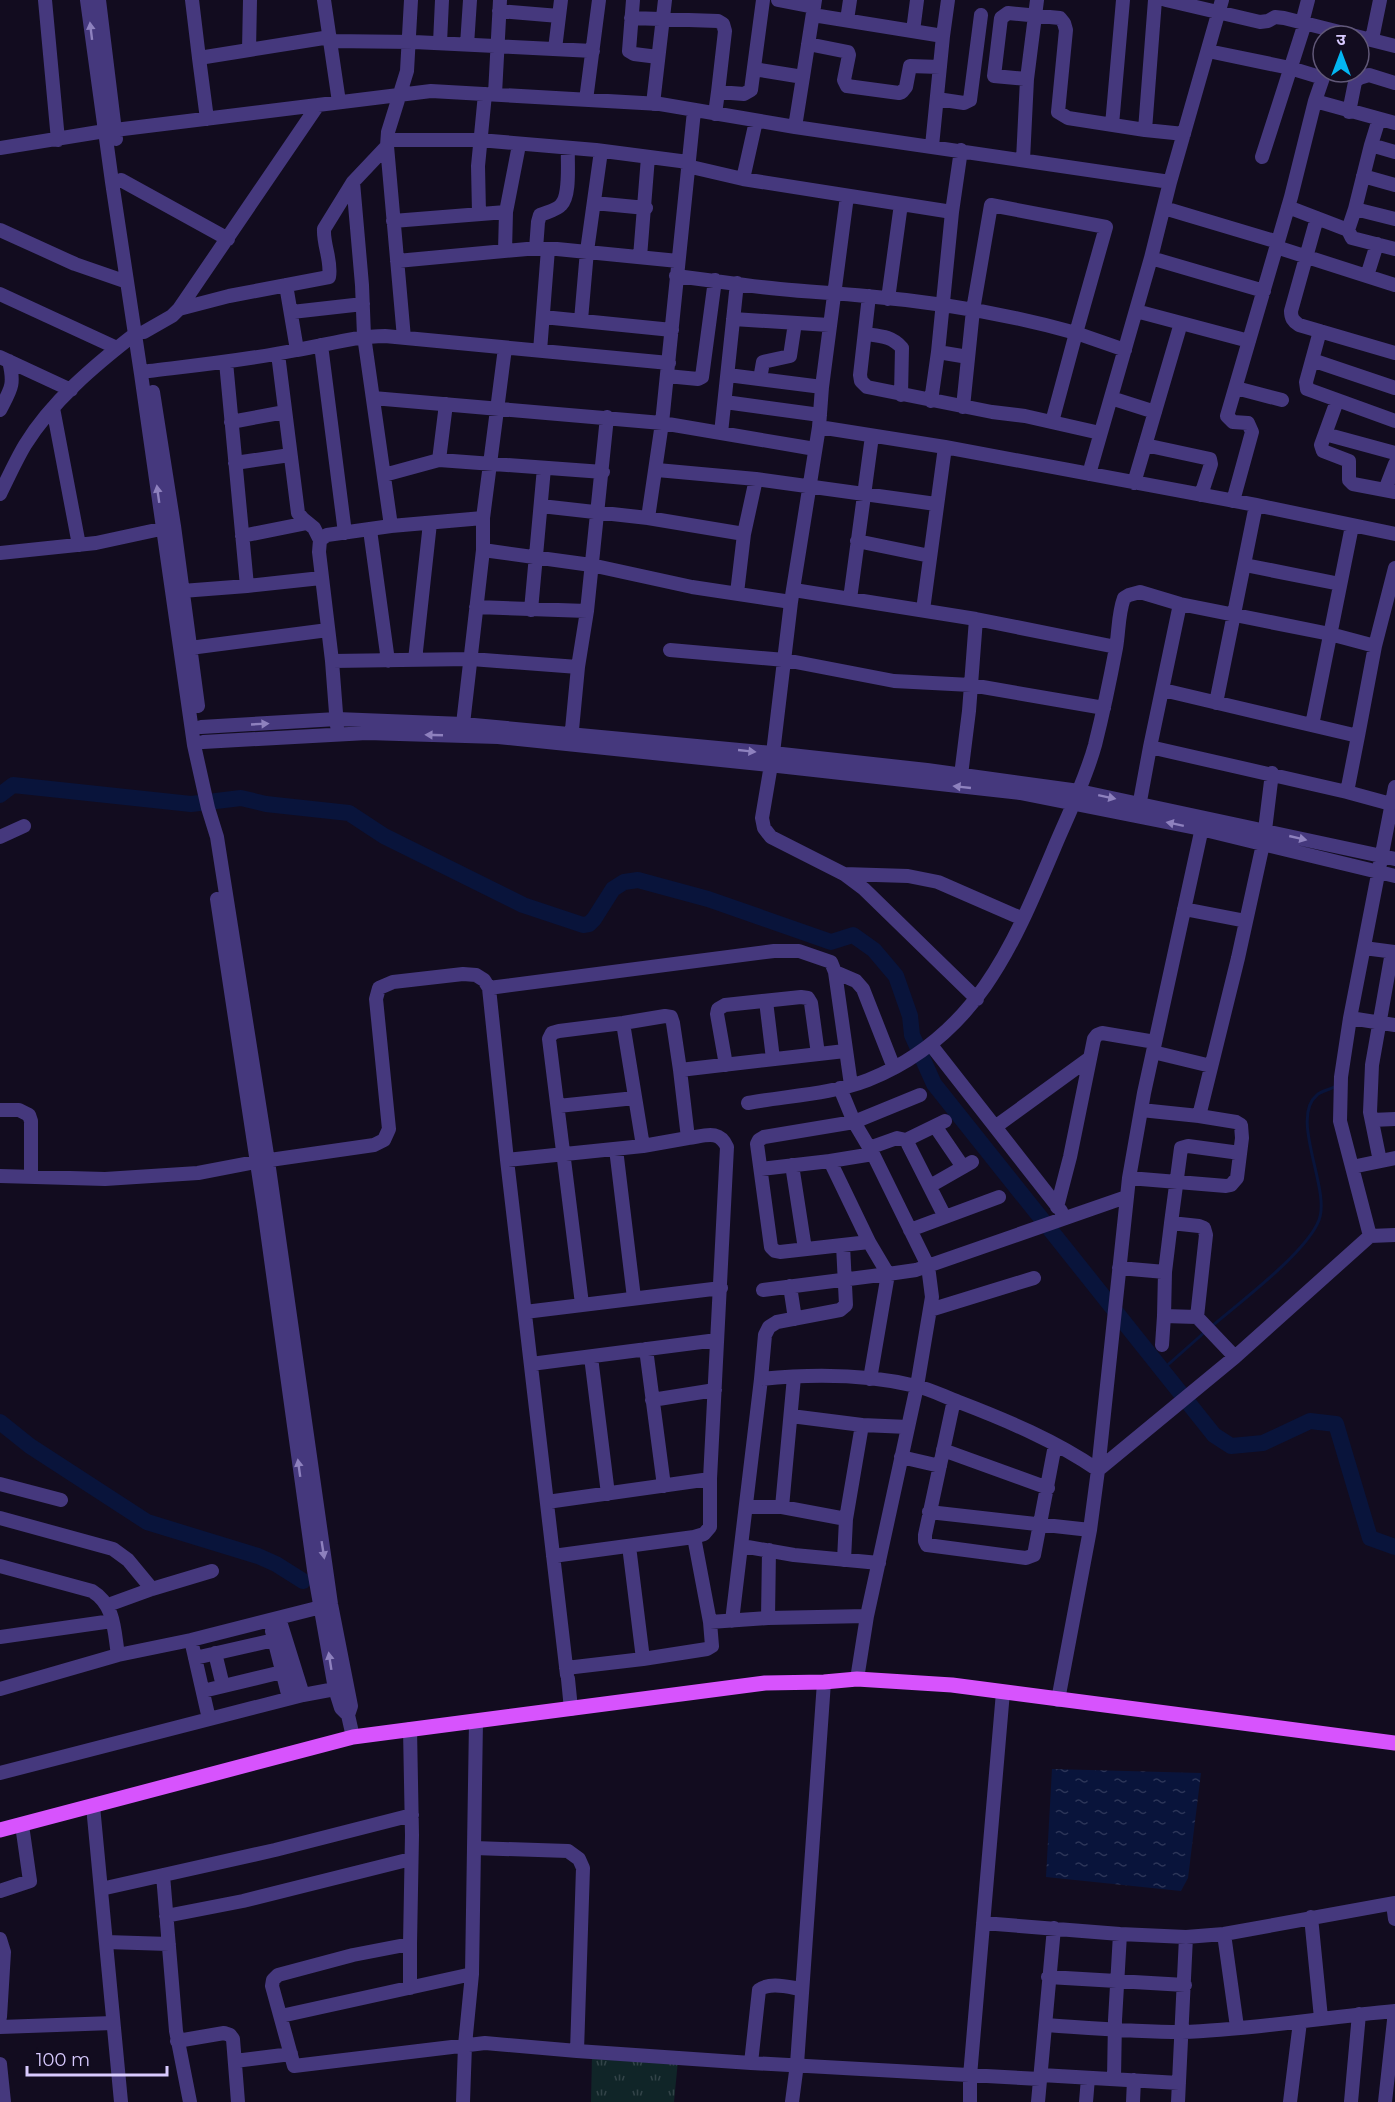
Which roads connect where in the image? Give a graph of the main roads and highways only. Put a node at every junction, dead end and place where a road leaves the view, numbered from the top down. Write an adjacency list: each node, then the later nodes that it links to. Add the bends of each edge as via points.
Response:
1 (1395, 1743): 2 (main road, via 952,1685 857,1679 765,1683 353,1737)
2 (0, 1830)

